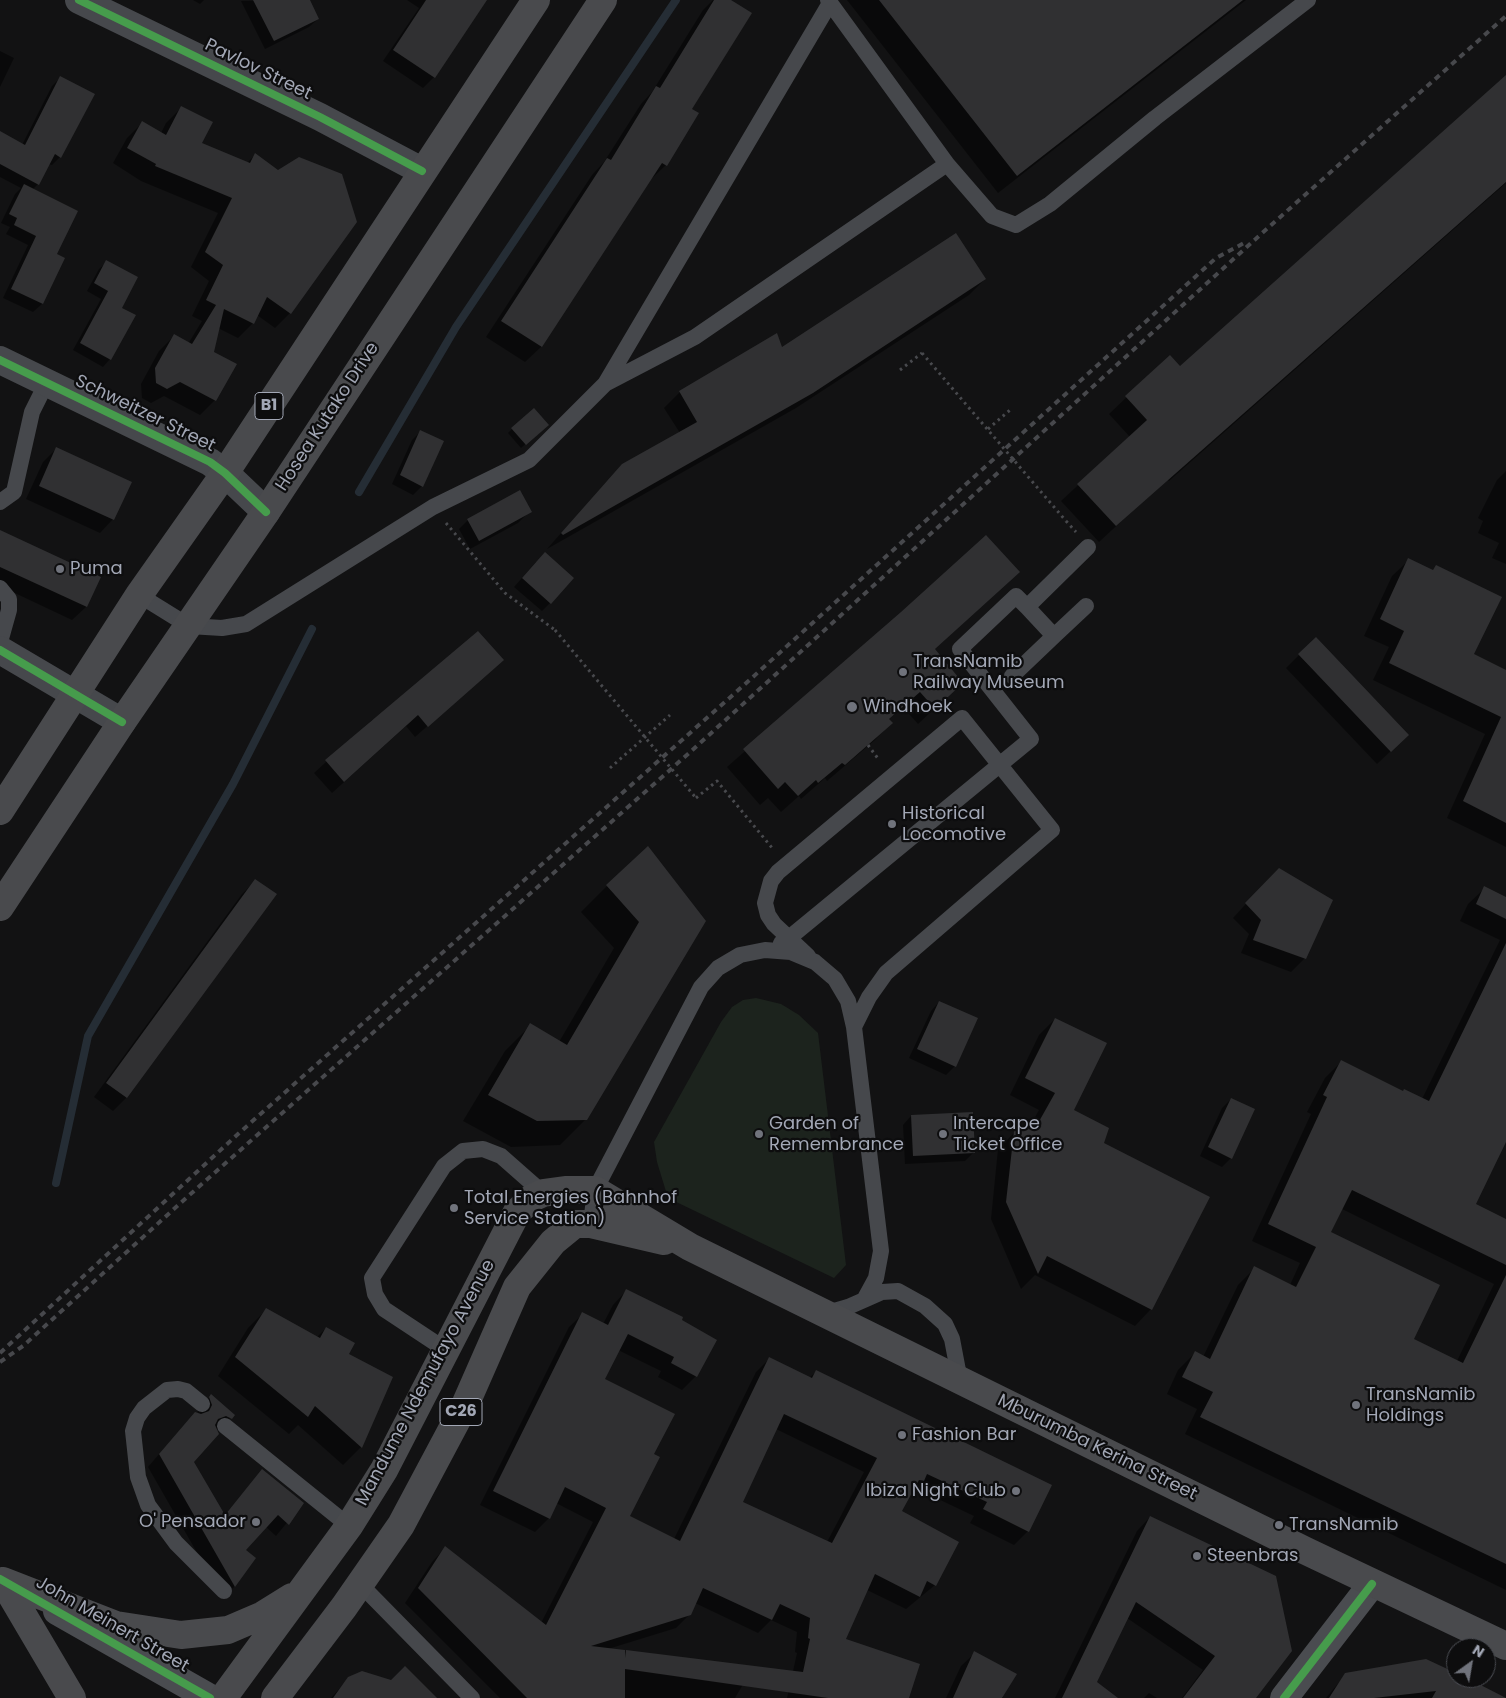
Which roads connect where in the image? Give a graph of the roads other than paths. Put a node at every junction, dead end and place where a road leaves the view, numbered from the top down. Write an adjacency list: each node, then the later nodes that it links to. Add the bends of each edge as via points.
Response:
1 (79, 0): 7 (street, Pavlov Street, via 320,117)
2 (536, 0): 7 (main road, B1)
3 (603, 0): 13 (main road, Hosea Kutako Drive)
4 (1308, 0): 6 (lane, via 1050,204 1016,225 992,216)
5 (829, 2): 6 (lane); 10 (lane)
6 (947, 164): 10 (lane, via 695,337)
7 (422, 171): 11 (main road, B1)
8 (0, 360): 9 (street, Schweitzer Street)
9 (47, 382): 11 (street, Schweitzer Street, via 210,462); 12 (lane, via 32,412 14,492)
10 (605, 384): 19 (lane, via 529,460 433,507 246,624 222,628)
11 (225, 473): 13 (street, Schweitzer Street); 16 (main road, B1)
12 (0, 502)
13 (266, 512): 19 (main road, Hosea Kutako Drive)
14 (1088, 547): 18 (lane)
15 (0, 588): 21 (lane, via 9,599)
16 (139, 595): 19 (lane); 24 (main road, B1)
17 (1086, 606): 20 (lane)
18 (1027, 607): 20 (lane); 26 (lane, via 1016,596 960,649 1031,739)
19 (189, 626): 25 (main road, Hosea Kutako Drive)
20 (1054, 636): 23 (lane)
21 (0, 642)
22 (0, 650): 24 (street)
23 (1012, 676)
24 (75, 693): 25 (street); 27 (main road, B1)
25 (122, 722): 28 (main road, Hosea Kutako Drive)
26 (1000, 764): 29 (lane); 29 (lane, via 962,718 771,881 765,903 774,924); 32 (lane, via 1052,830 886,974 869,997)
27 (0, 811)
28 (0, 907)
29 (789, 938): 30 (lane); 31 (lane)
30 (765, 950): 31 (lane, via 791,952); 33 (lane, via 740,955 718,968 701,987)
31 (815, 962): 32 (lane, via 835,979 848,1002)
32 (854, 1027): 37 (lane, via 881,1251 876,1278)
33 (595, 1190): 34 (main road); 35 (lane); 36 (main road)
34 (542, 1193): 39 (main road, Mandume Ndemufayo Avenue / C26, via 517,1212); 39 (lane, via 501,1156 483,1149 463,1151 444,1166 372,1278 375,1294 384,1309)
35 (591, 1224): 36 (main road, Mandume Ndemufayo Avenue / C26); 45 (main road, Mandume Ndemufayo Avenue / C26, via 575,1224 553,1242 517,1287 461,1412 401,1525)
36 (690, 1247): 38 (main road, Mburumba Kerina Street)
37 (864, 1300): 38 (lane); 40 (lane, via 882,1292 898,1291 925,1306 945,1324 952,1339)
38 (824, 1314): 40 (main road, Mburumba Kerina Street)
39 (446, 1350): 43 (main road, Mandume Ndemufayo Avenue / C26, via 384,1470)
40 (960, 1381): 46 (main road, Mburumba Kerina Street)
41 (202, 1404): 47 (lane, via 186,1391 178,1389 167,1390 144,1408 133,1431 138,1477 148,1505 170,1535)
42 (225, 1426): 43 (lane)
43 (349, 1526): 48 (main road, Mandume Ndemufayo Avenue / C26)
44 (2, 1580): 48 (main road, via 116,1625 181,1635 228,1630 263,1615); 50 (main road); 51 (street, John Meinert Street)
45 (360, 1584): 53 (main road, Mandume Ndemufayo Avenue / C26); 54 (lane)
46 (1372, 1584): 49 (main road, Mburumba Kerina Street); 55 (street)
47 (224, 1591)
48 (301, 1592): 52 (main road, Mandume Ndemufayo Avenue / C26)
49 (1506, 1646)
50 (72, 1698)
51 (210, 1698)
52 (223, 1698)
53 (275, 1698)
54 (472, 1698)
55 (1284, 1698)

